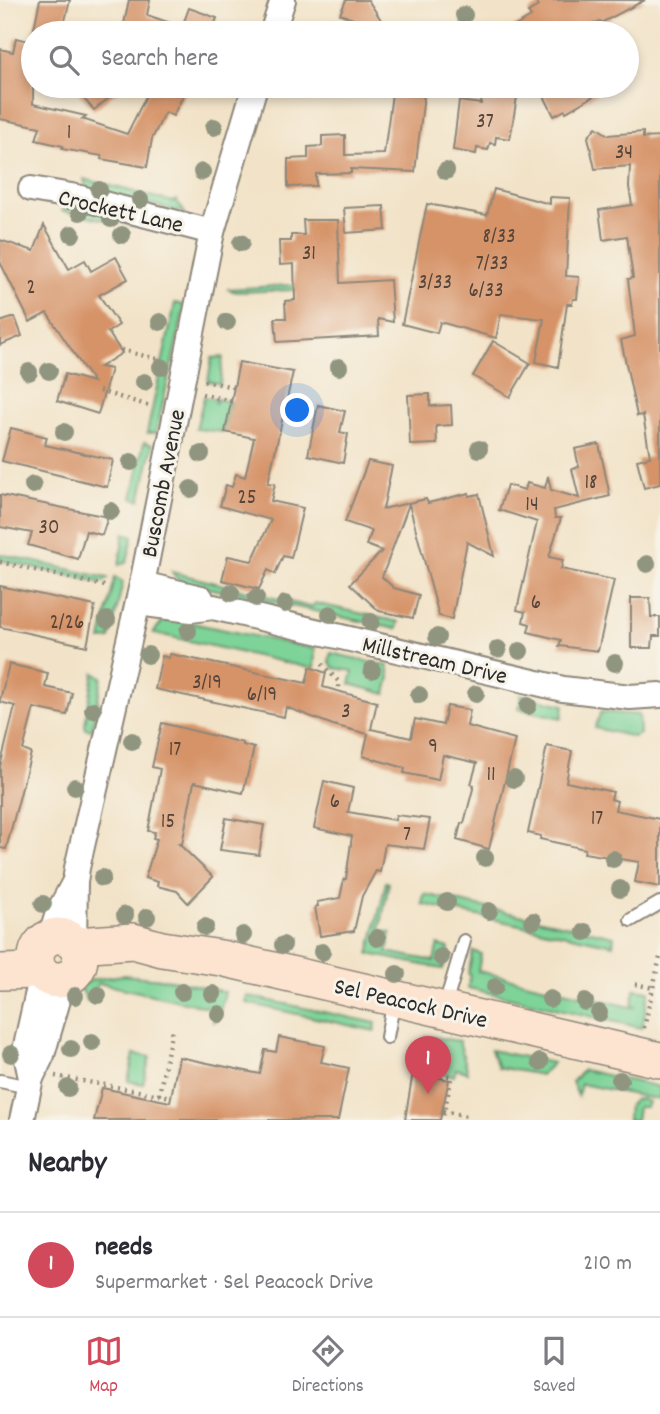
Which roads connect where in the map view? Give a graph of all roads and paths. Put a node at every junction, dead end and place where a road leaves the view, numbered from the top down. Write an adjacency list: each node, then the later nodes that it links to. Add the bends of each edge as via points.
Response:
1 (283, 0): 2 (street)
2 (276, 21)
3 (251, 98): 5 (street, Buscomb Avenue)
4 (31, 189): 5 (street, Crockett Lane)
5 (212, 232): 16 (street, Buscomb Avenue)
6 (121, 350): 7 (path)
7 (161, 360)
8 (204, 381): 9 (path)
9 (234, 387)
10 (99, 391): 13 (path)
11 (202, 394): 12 (path)
12 (231, 401)
13 (150, 406)
14 (0, 562): 15 (path)
15 (109, 587)
16 (140, 594): 19 (street, Millstream Drive, via 191,610 213,607 563,688 630,697); 25 (street, Buscomb Avenue, via 75,882 58,913)
17 (322, 664): 18 (path)
18 (339, 688)
19 (660, 695)
20 (660, 903): 21 (lane)
21 (631, 920)
22 (464, 941): 30 (lane)
23 (0, 951): 25 (main road, Sel Peacock Drive)
24 (660, 957): 28 (path)
25 (58, 958): 26 (main road, Sel Peacock Drive); 29 (main road, Sel Peacock Drive, via 132,960 162,949); 35 (street, Buscomb Avenue)
26 (0, 972)
27 (635, 984): 28 (path)
28 (653, 988): 33 (path)
29 (395, 998): 30 (main road, Sel Peacock Drive); 32 (lane)
30 (444, 1010): 33 (main road, Sel Peacock Drive)
31 (172, 1029): 37 (path)
32 (387, 1037)
33 (652, 1046)
34 (413, 1069): 39 (path, via 452,1077)
35 (37, 1080): 36 (lane); 37 (path); 41 (street, Buscomb Avenue)
36 (0, 1081)
37 (159, 1095): 38 (path)
38 (171, 1097)
39 (443, 1111): 40 (path); 42 (path)
40 (467, 1116)
41 (22, 1120)
42 (442, 1120)

